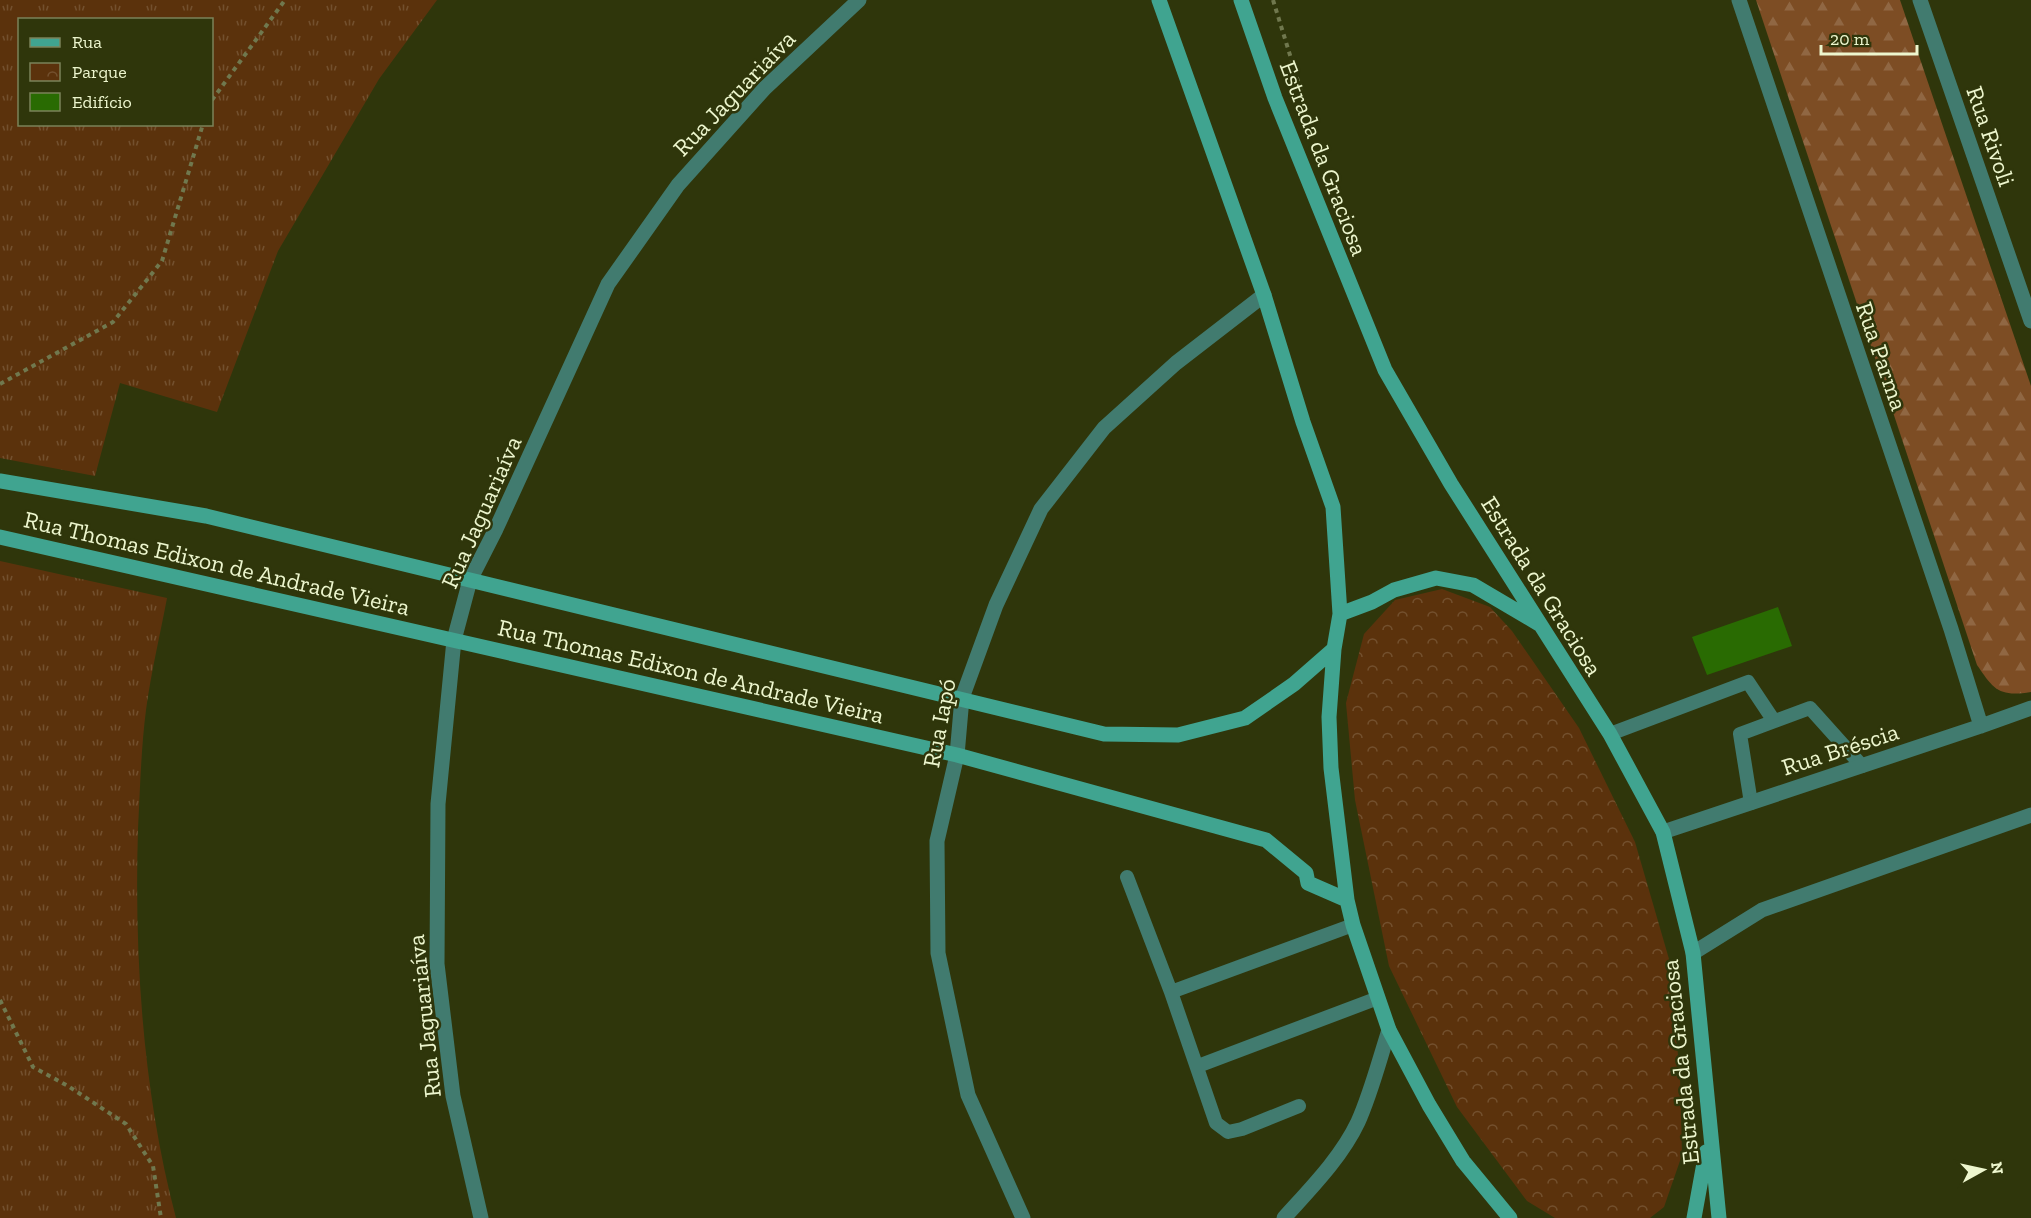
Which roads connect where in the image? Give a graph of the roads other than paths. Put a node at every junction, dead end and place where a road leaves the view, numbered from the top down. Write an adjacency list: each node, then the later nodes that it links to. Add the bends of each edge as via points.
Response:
1 (859, 0): 10 (street, Rua Jaguariaíva, via 765,88 678,185 608,284)
2 (1158, 0): 6 (main road)
3 (1241, 0): 12 (main road, Estrada da Graciosa, via 1275,98 1385,370 1451,484)
4 (1739, 0): 18 (street, Rua Parma)
5 (1920, 0): 7 (street, Rua Rivoli)
6 (1264, 295): 11 (main road, via 1333,507); 15 (street, Rua Iapó, via 1176,363 1104,428 1041,509 996,605)
7 (2031, 321)
8 (0, 481): 10 (main road, Rua Thomas Edixon de Andrade Vieira, via 206,516)
9 (0, 537): 13 (main road, Rua Thomas Edixon de Andrade Vieira)
10 (470, 580): 13 (street, Rua Jaguariaíva); 15 (main road, Rua Thomas Edixon de Andrade Vieira)
11 (1340, 614): 12 (main road, via 1394,590 1436,578 1473,585); 14 (main road)
12 (1542, 626): 19 (main road, Estrada da Graciosa)
13 (454, 640): 20 (main road, Rua Thomas Edixon de Andrade Vieira); 35 (street, Rua Jaguariaíva, via 438,804 437,964 453,1096)
14 (1334, 649): 15 (main road, Rua Thomas Edixon de Andrade Vieira, via 1294,684 1245,718 1178,735 1104,734); 26 (main road, via 1329,717 1331,768)
15 (962, 698): 20 (street, Rua Iapó)
16 (2031, 708): 18 (street, Rua Bréscia)
17 (1774, 721): 19 (lane, via 1748,682); 21 (lane, via 1810,708); 22 (lane, via 1740,734)
18 (1981, 726): 21 (street, Rua Bréscia)
19 (1610, 734): 24 (main road, Estrada da Graciosa)
20 (957, 755): 26 (main road, Rua Thomas Edixon de Andrade Vieira, via 1266,840 1306,873 1308,883); 36 (street, Rua Iapó, via 937,841 938,953 968,1095)
21 (1862, 766): 22 (street, Rua Bréscia)
22 (1750, 803): 24 (street, Rua Bréscia)
23 (2031, 815): 28 (street, via 1762,910)
24 (1663, 832): 28 (main road, Estrada da Graciosa)
25 (1127, 877): 29 (lane)
26 (1347, 900): 27 (main road)
27 (1353, 925): 29 (lane); 30 (main road)
28 (1693, 953): 34 (main road, Estrada da Graciosa)
29 (1171, 992): 32 (lane)
30 (1378, 998): 31 (main road); 32 (lane)
31 (1389, 1030): 37 (street, via 1357,1123 1317,1182); 38 (main road, via 1463,1161)
32 (1198, 1066): 33 (lane, via 1216,1123 1228,1132)
33 (1299, 1106)
34 (1710, 1128): 39 (main road); 40 (main road, Estrada da Graciosa)
35 (481, 1218)
36 (1023, 1218)
37 (1284, 1218)
38 (1510, 1218)
39 (1694, 1218)
40 (1719, 1218)

